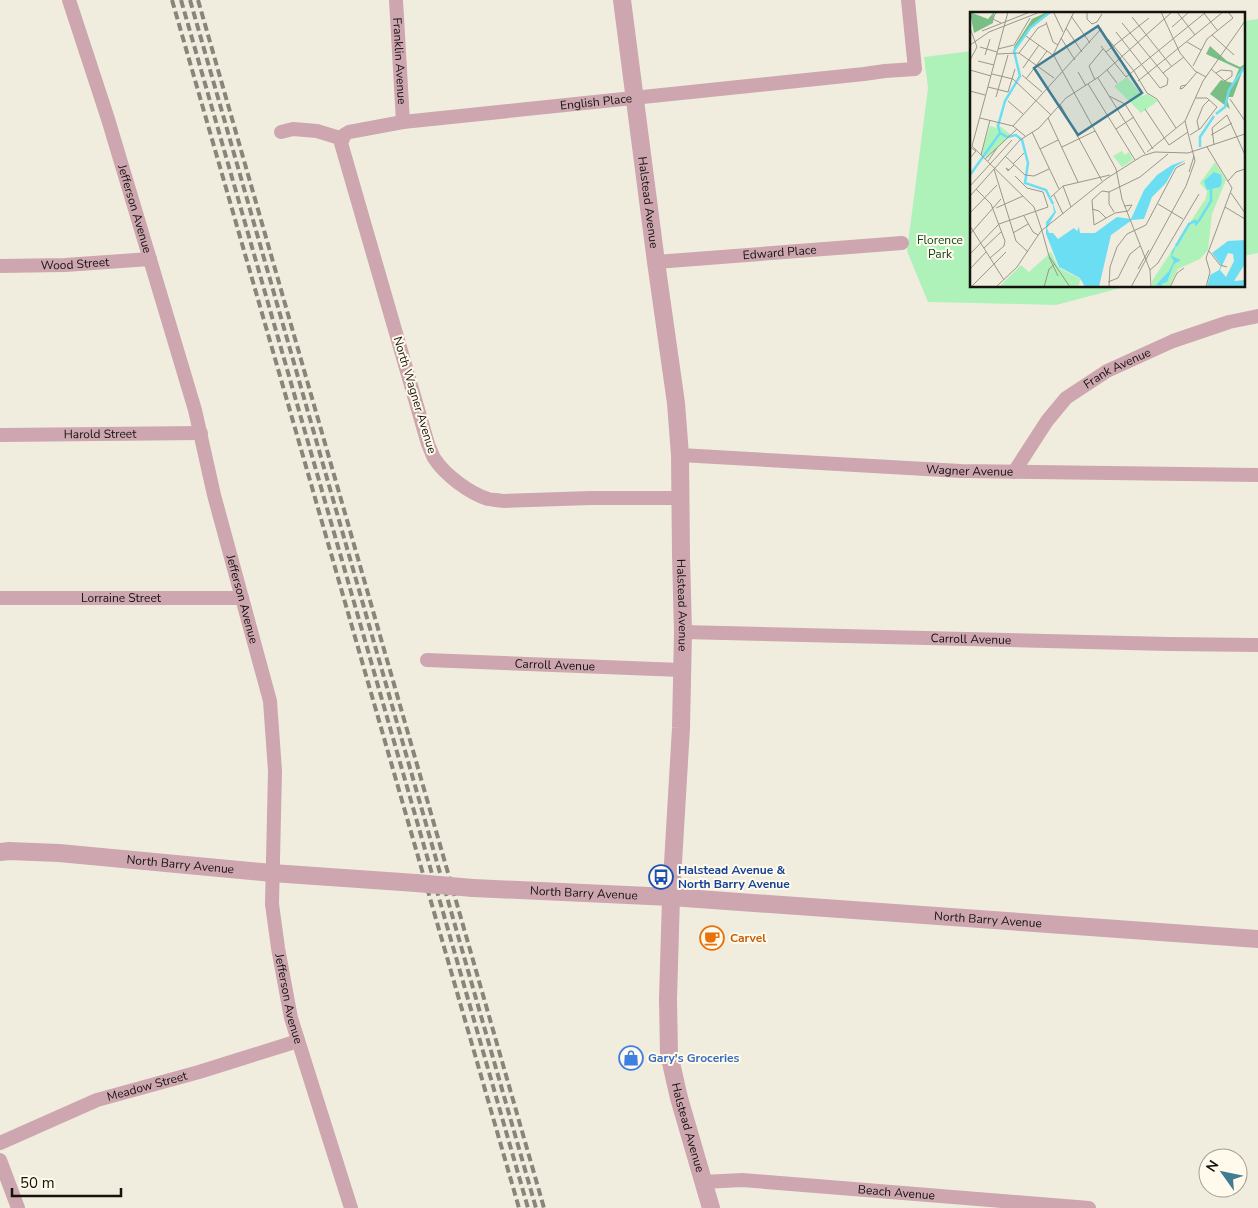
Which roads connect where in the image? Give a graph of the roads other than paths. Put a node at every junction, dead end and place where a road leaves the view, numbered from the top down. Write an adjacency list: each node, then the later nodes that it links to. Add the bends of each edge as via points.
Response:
1 (69, 0): 10 (street, Jefferson Avenue)
2 (396, 0): 6 (street, Franklin Avenue)
3 (622, 0): 5 (street, Halstead Avenue)
4 (908, 0): 5 (street, English Place, via 916,69)
5 (635, 99): 6 (street, English Place); 11 (street, Halstead Avenue)
6 (403, 122): 8 (street, English Place, via 349,132)
7 (281, 132): 8 (street, via 293,129 317,131)
8 (343, 139): 19 (street, North Wagner Avenue, via 341,143 428,444 441,468 479,496 490,500)
9 (902, 243): 11 (street, Edward Place)
10 (150, 259): 12 (street, Wood Street, via 65,266); 14 (street, Jefferson Avenue)
11 (656, 262): 16 (street, Halstead Avenue)
12 (0, 266)
13 (1258, 316): 17 (street, Frank Avenue, via 1173,341 1107,371 1066,398)
14 (200, 433): 15 (street, Harold Street); 21 (street, Jefferson Avenue)
15 (0, 435)
16 (680, 455): 17 (street, Wagner Avenue); 19 (street, Halstead Avenue)
17 (1014, 472): 18 (street, Wagner Avenue)
18 (1258, 475)
19 (681, 498): 22 (street, Halstead Avenue)
20 (0, 598): 21 (street, Lorraine Street)
21 (242, 598): 27 (street, Jefferson Avenue, via 270,701 275,770)
22 (683, 632): 23 (street, Carroll Avenue); 25 (street, Halstead Avenue)
23 (1258, 645)
24 (428, 660): 25 (street, Carroll Avenue)
25 (681, 670): 28 (street, Halstead Avenue, via 681,728)
26 (0, 852): 27 (street, North Barry Avenue, via 59,854)
27 (272, 873): 28 (street, North Barry Avenue, bridge, via 473,888); 30 (street, Jefferson Avenue, via 278,948)
28 (671, 897): 29 (street, North Barry Avenue); 33 (street, Halstead Avenue, via 669,1054)
29 (1258, 939)
30 (298, 1041): 31 (street, Meadow Street, via 97,1100); 36 (street, Jefferson Avenue)
31 (0, 1143)
32 (0, 1160): 35 (street)
33 (703, 1182): 34 (street, Beach Avenue, via 742,1180); 37 (street, Halstead Avenue)
34 (987, 1204): 38 (street, Beach Avenue)
35 (18, 1208)
36 (351, 1208)
37 (711, 1208)
38 (1089, 1208)

